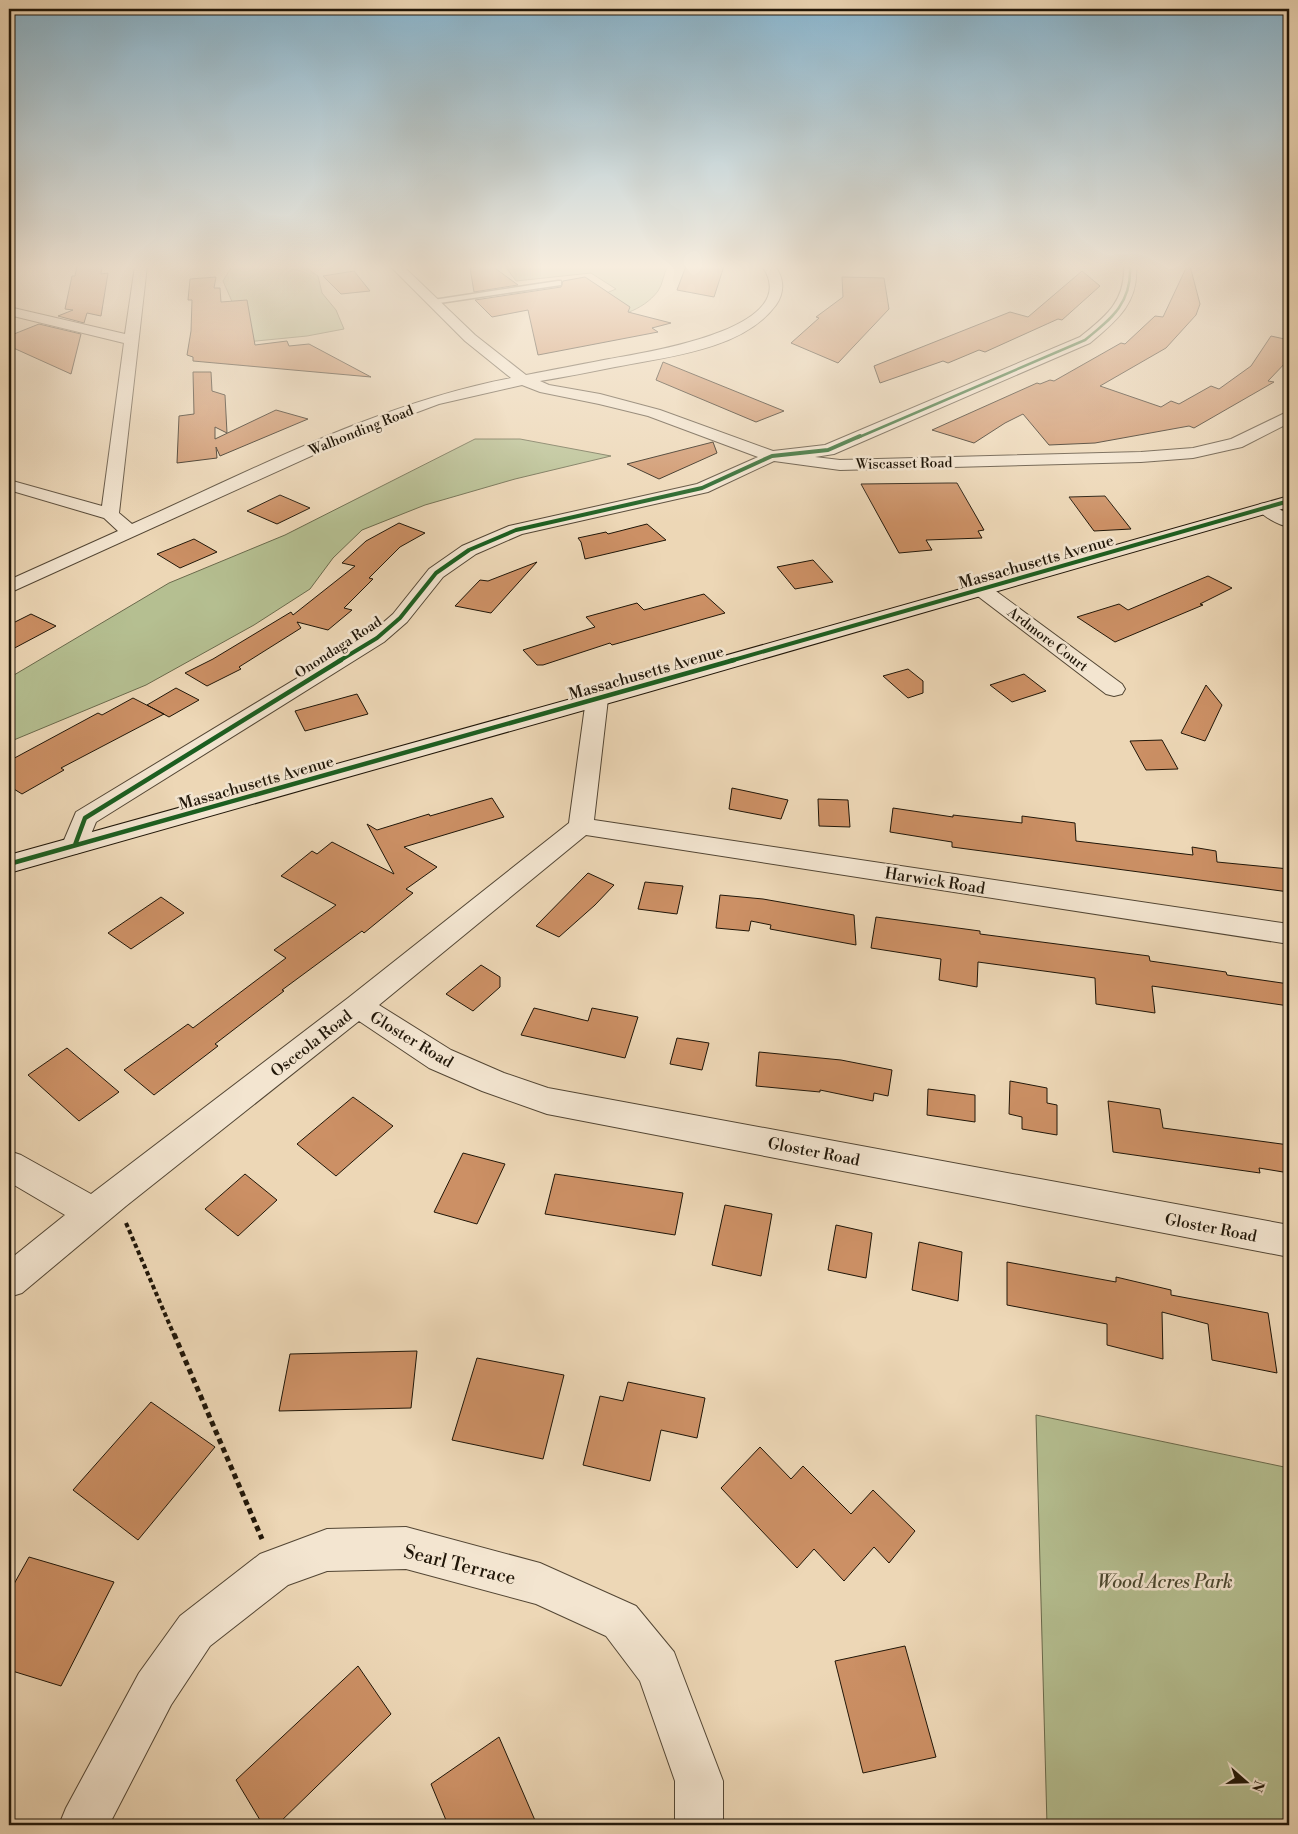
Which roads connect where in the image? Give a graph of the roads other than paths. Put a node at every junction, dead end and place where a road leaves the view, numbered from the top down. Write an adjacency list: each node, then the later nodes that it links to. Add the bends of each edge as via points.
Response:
1 (130, 352): 11 (street)
2 (488, 352): 5 (street, Wiscasset Road)
3 (672, 352): 5 (street, Walhonding Road)
4 (1058, 352): 7 (street, via 828,450)
5 (523, 380): 7 (street, Wiscasset Road, via 545,389 654,413); 13 (street, Walhonding Road, via 433,401 374,423)
6 (1289, 416): 7 (street, Wiscasset Road, via 1236,443 1193,453 840,465)
7 (772, 456): 19 (street, Onondaga Road, via 702,488 516,530 468,550 436,573 400,618 377,638 85,818)
8 (9, 485): 11 (street)
9 (1289, 501): 10 (street, Massachusetts Avenue)
10 (1266, 508): 12 (street); 15 (street, Massachusetts Avenue)
11 (110, 514): 13 (street)
12 (1289, 522)
13 (129, 531): 14 (street, Walhonding Road)
14 (9, 587)
15 (982, 590): 16 (street, Ardmore Court); 17 (street, Massachusetts Avenue)
16 (1114, 689)
17 (597, 699): 18 (street); 19 (street, Massachusetts Avenue)
18 (581, 826): 21 (street, Harwick Road); 22 (street, Osceola Road)
19 (75, 845): 20 (street, Massachusetts Avenue)
20 (9, 864)
21 (1289, 934)
22 (358, 1006): 24 (street, Osceola Road); 25 (street, Gloster Road, via 440,1059 493,1082 547,1100)
23 (9, 1165): 24 (street)
24 (104, 1204): 26 (street, Osceola Road)
25 (1289, 1242)
26 (9, 1281)
27 (83, 1825): 28 (street, Searl Terrace, via 155,1689 195,1631 275,1569 327,1550 406,1548 540,1584 621,1621 658,1668 699,1780)
28 (699, 1825)

